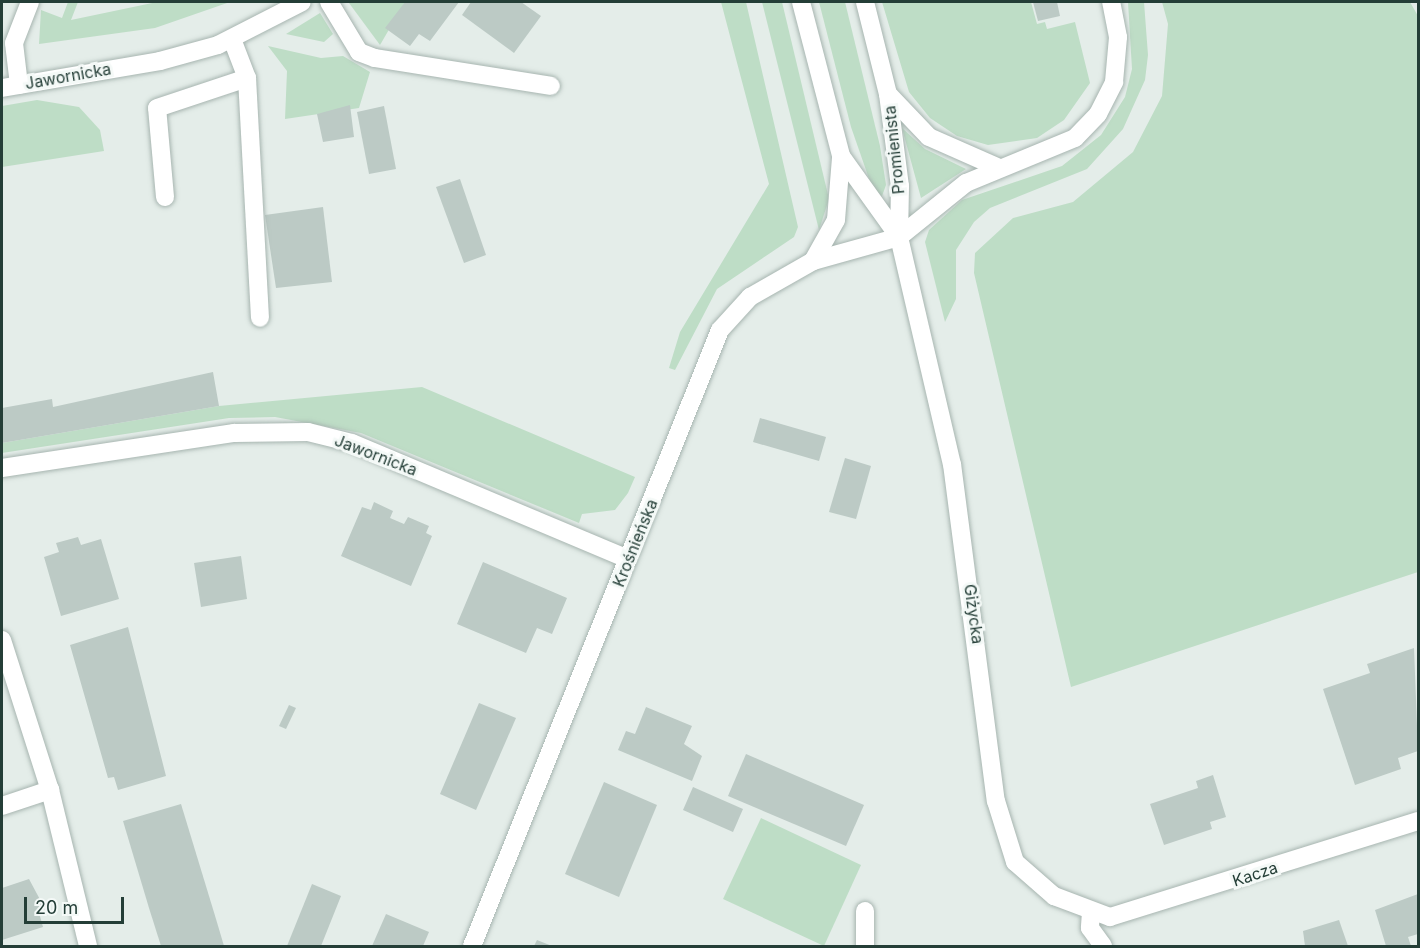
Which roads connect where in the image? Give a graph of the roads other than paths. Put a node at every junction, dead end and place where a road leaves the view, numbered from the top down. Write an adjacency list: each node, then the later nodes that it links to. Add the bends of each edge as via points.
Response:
1 (30, 2): 9 (street, via 14,43)
2 (302, 2): 7 (street, Jawornicka)
3 (329, 2): 10 (street, via 360,52 375,58)
4 (801, 2): 12 (street, Promienista)
5 (864, 2): 11 (street, Promienista)
6 (1111, 2): 13 (street, via 1119,59 1098,114 1058,148)
7 (232, 39): 8 (street); 9 (street, Jawornicka, via 160,61)
8 (247, 78): 14 (street, via 157,108); 17 (street)
9 (10, 86)
10 (551, 86)
11 (888, 94): 13 (street, via 929,137); 15 (street, Promienista, via 900,186)
12 (841, 156): 15 (street, Promienista); 16 (street, Promienista, via 836,220)
13 (997, 167): 15 (street, via 932,206)
14 (165, 197)
15 (899, 237): 16 (street, Krośnieńska); 25 (street, Giżycka, via 952,464 1003,838 1030,879)
16 (813, 261): 19 (street, Krośnieńska, via 750,297 715,338)
17 (260, 318)
18 (2, 468): 19 (street, Jawornicka, via 234,433 298,430 352,443)
19 (628, 559): 27 (street, Krośnieńska)
20 (2, 640): 21 (street)
21 (50, 790): 22 (street); 26 (street)
22 (2, 806)
23 (1419, 821): 25 (street, Kacza, via 1141,911 1110,917)
24 (865, 911): 28 (street)
25 (1091, 912): 29 (street, via 1090,928)
26 (88, 946)
27 (472, 946)
28 (865, 946)
29 (1103, 946)

